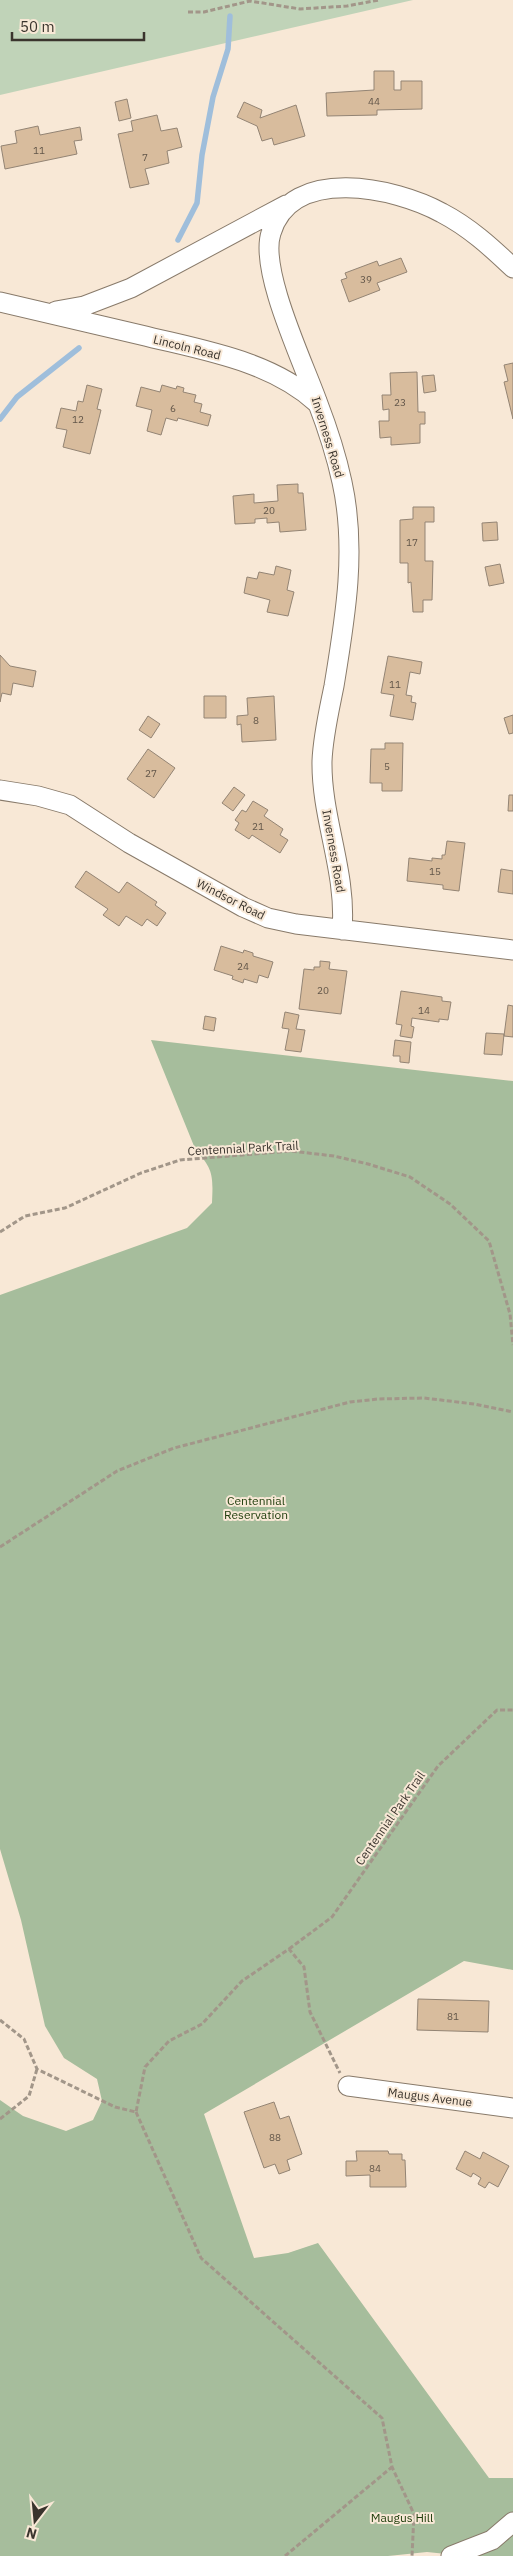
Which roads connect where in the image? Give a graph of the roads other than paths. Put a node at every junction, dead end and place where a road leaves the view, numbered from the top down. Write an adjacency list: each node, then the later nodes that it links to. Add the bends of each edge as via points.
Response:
1 (291, 202): 2 (street, via 325,189 337,188 366,189 414,200 466,228); 4 (street, Lincoln Road, via 131,288 84,306); 5 (street, Inverness Road, via 280,214 270,236 270,266 274,286)
2 (513, 268)
3 (0, 302): 4 (street, Lincoln Road)
4 (47, 313): 5 (street, Lincoln Road, via 233,359 282,378)
5 (318, 404): 7 (street, Inverness Road, via 339,469 349,539 345,621 322,759 342,894)
6 (0, 790): 7 (street, Windsor Road, via 70,805 129,843 255,914 282,922)
7 (342, 930): 8 (street, Windsor Road)
8 (513, 950)
9 (348, 2086): 10 (street, Maugus Avenue)
10 (513, 2108)
11 (513, 2522): 12 (street, via 492,2540)
12 (451, 2556)

